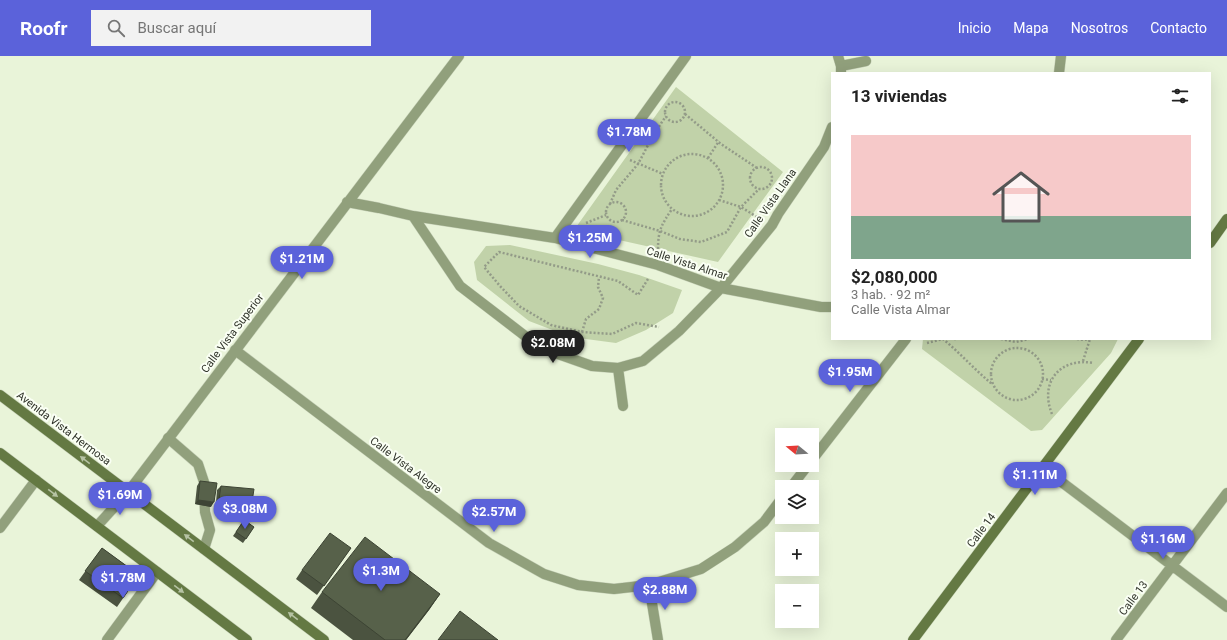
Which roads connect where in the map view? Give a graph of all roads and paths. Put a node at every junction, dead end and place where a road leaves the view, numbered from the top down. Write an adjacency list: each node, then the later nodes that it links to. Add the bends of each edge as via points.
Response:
1 (459, 56): 18 (street, Calle Vista Superior)
2 (686, 56): 11 (street)
3 (1061, 56): 6 (street)
4 (866, 61): 5 (street)
5 (840, 65)
6 (1060, 72)
7 (685, 114): 8 (path, via 681,120 675,122); 8 (path, via 683,105 674,102 668,104); 10 (path)
8 (666, 116): 13 (path)
9 (831, 130): 30 (street, Calle Vista Llana, via 824,147 772,225)
10 (719, 141): 12 (path); 14 (path)
11 (615, 154): 13 (path); 26 (street)
12 (708, 158): 15 (path, via 692,153 682,155 667,166); 17 (path, via 718,166 722,175 724,185)
13 (638, 164): 15 (path); 19 (path, via 616,190)
14 (757, 168): 16 (path, via 751,172 750,180 753,186); 16 (path, via 765,168 772,176 768,186)
15 (663, 174): 21 (path, via 663,196)
16 (759, 189): 20 (path)
17 (719, 200): 20 (path); 21 (path, via 708,212 698,216 687,216)
18 (347, 202): 22 (street, Calle Vista Almar); 44 (street, Calle Vista Superior)
19 (610, 204): 24 (path, via 620,203 625,208); 24 (path, via 606,215 608,218 613,222)
20 (741, 207): 25 (path, via 727,232 701,242 680,239)
21 (672, 209): 25 (path)
22 (413, 216): 26 (street, Calle Vista Almar); 47 (street, via 460,286 530,339 558,354 592,366)
23 (1227, 219): 27 (street)
24 (622, 220): 25 (path)
25 (660, 231): 28 (path)
26 (555, 238): 28 (street, Calle Vista Almar)
27 (1211, 242)
28 (658, 265): 29 (path, via 638,295 618,281); 30 (street, Calle Vista Almar)
29 (599, 276): 33 (path, via 598,287 604,298 599,308 586,318); 33 (path, via 499,252 484,267 519,306 551,325)
30 (721, 288): 31 (street, Calle Vista Almar); 32 (street, Calle Vista Llana)
31 (831, 308)
32 (679, 331): 33 (path, via 636,323 612,334); 47 (street, Calle Vista Llana, via 643,361)
33 (582, 332)
34 (905, 340): 55 (street)
35 (939, 340): 42 (path)
36 (944, 340): 50 (path)
37 (1005, 340): 41 (path)
38 (1025, 340): 41 (path)
39 (1089, 340): 45 (path)
40 (1138, 340): 57 (street, Calle 14)
41 (1016, 342): 43 (path)
42 (927, 343)
43 (1016, 348): 48 (path, via 1035,356 1040,363); 50 (path, via 1003,352 996,358 991,375)
44 (235, 350): 54 (street, Calle Vista Superior); 69 (street, Calle Vista Alegre, via 489,543 544,574 578,585 614,589)
45 (1083, 361): 46 (path); 49 (path, via 1063,366)
46 (1094, 363)
47 (618, 368): 52 (street)
48 (1042, 379): 49 (path); 50 (path, via 1035,393 1020,400 1004,397)
49 (1051, 380): 53 (path, via 1047,394)
50 (993, 385)
51 (0, 395): 61 (street, Avenida Vista Hermosa, one-way to 51)
52 (623, 406)
53 (1052, 414)
54 (168, 438): 61 (street, Calle Vista Superior); 66 (street, via 198,464 204,482 205,512 210,530)
55 (819, 451)
56 (0, 453): 59 (street)
57 (1043, 468): 67 (street); 75 (street, Calle 14)
58 (803, 472): 60 (street)
59 (36, 480): 64 (street, one-way to 64); 65 (street)
60 (796, 480)
61 (128, 492): 64 (street, Calle Vista Superior); 66 (street, Avenida Vista Hermosa, one-way to 61)
62 (1227, 493): 67 (street, Calle 13)
63 (775, 507): 69 (street, Calle Vista Alegre, via 764,522 735,547 701,569)
64 (97, 526): 68 (street)
65 (0, 528)
66 (204, 549): 73 (street, Avenida Vista Hermosa, one-way to 66)
67 (1172, 566): 70 (street); 76 (street, Calle 13)
68 (157, 572): 71 (street); 72 (street, one-way to 72)
69 (649, 585): 74 (street)
70 (1227, 607)
71 (107, 640)
72 (247, 640)
73 (324, 640)
74 (658, 640)
75 (913, 640)
76 (1116, 640)

